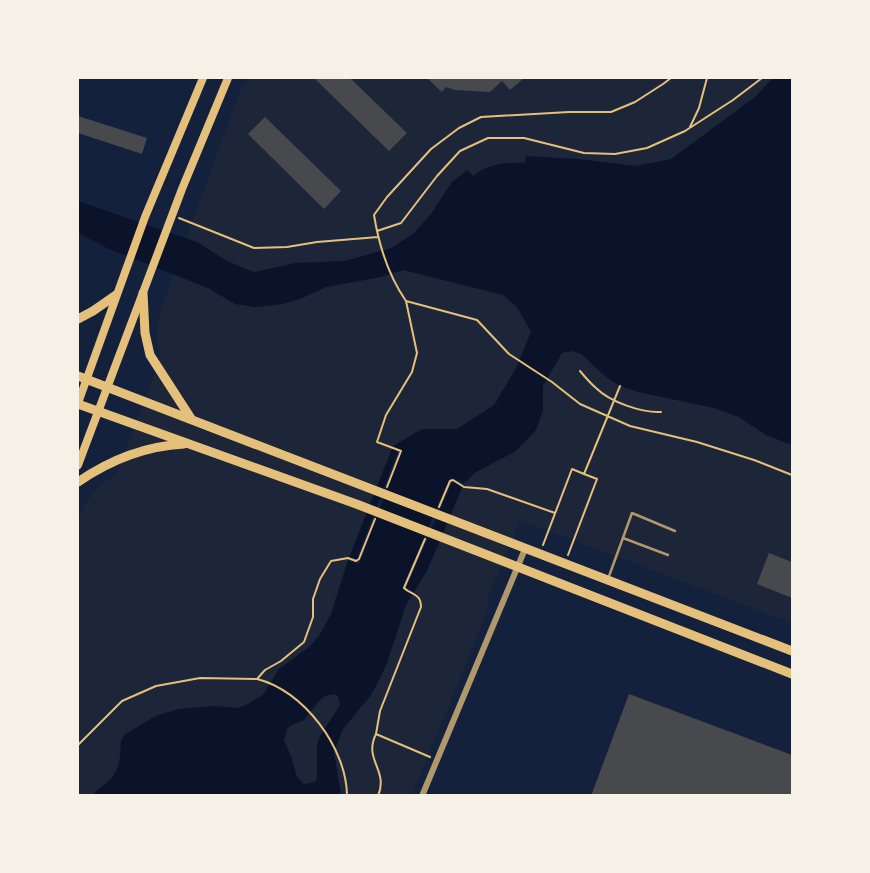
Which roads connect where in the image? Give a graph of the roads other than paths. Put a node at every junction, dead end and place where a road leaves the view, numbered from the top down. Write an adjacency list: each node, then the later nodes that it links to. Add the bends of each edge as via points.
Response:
1 (203, 78): 4 (main road)
2 (228, 78): 3 (main road)
3 (143, 294): 7 (main road); 10 (main road, via 150,355)
4 (116, 295): 5 (main road); 6 (main road)
5 (78, 319)
6 (82, 377): 7 (main road); 8 (main road)
7 (106, 387): 9 (main road); 10 (main road)
8 (78, 403): 9 (main road)
9 (97, 412): 11 (main road); 12 (main road)
10 (192, 420): 16 (main road)
11 (188, 444): 13 (main road, via 146,450 110,462); 18 (main road)
12 (78, 465)
13 (78, 482)
14 (675, 531): 15 (lane, via 632,513)
15 (623, 538): 17 (lane); 19 (lane)
16 (525, 549): 18 (street); 19 (main road)
17 (668, 555)
18 (518, 566): 21 (main road); 22 (street)
19 (607, 580): 20 (main road)
20 (792, 651)
21 (792, 674)
22 (422, 796)

